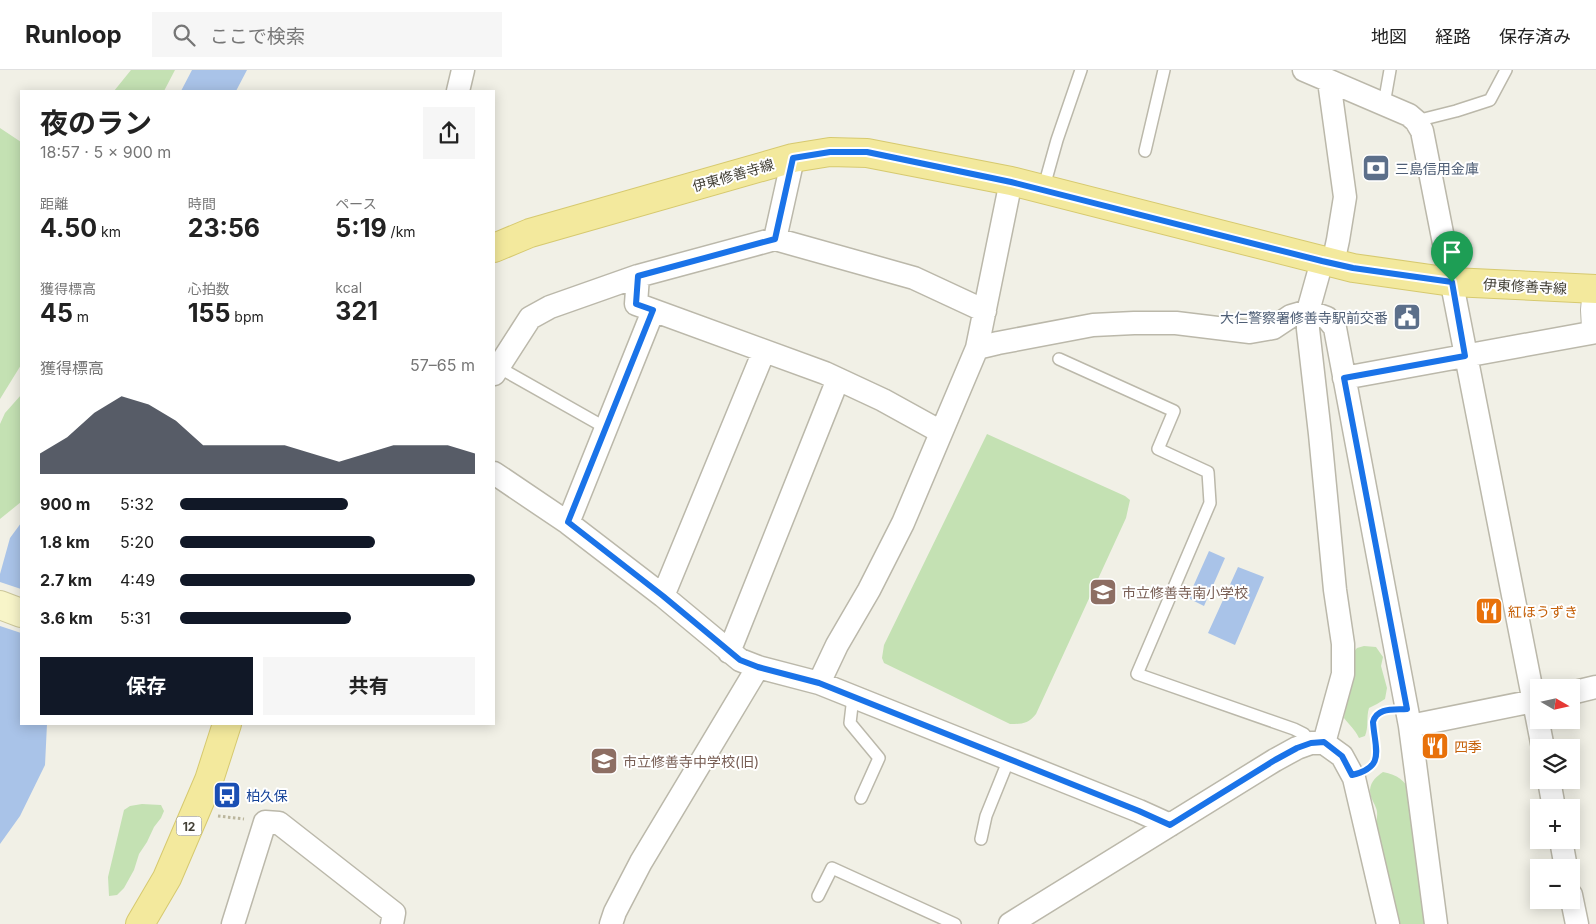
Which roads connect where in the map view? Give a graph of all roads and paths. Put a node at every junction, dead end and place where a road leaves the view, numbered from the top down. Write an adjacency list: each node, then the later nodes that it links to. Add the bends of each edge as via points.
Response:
1 (463, 70): 7 (street)
2 (1081, 70): 13 (lane)
3 (1164, 70): 10 (lane)
4 (1390, 70): 8 (lane)
5 (1506, 70): 9 (lane, via 1490,100)
6 (1315, 74): 8 (street); 16 (street, via 1345,197 1338,240)
7 (458, 90)
8 (1384, 104): 9 (street)
9 (1416, 121): 18 (street, via 1422,131)
10 (1144, 151)
11 (793, 158): 12 (main road, 伊東修善寺線, via 830,152 867,152); 14 (street); 15 (main road, 伊東修善寺線, via 530,232)
12 (1011, 182): 13 (main road, 伊東修善寺線); 22 (street)
13 (1043, 190): 16 (main road, 伊東修善寺線)
14 (775, 239): 17 (street); 22 (street, via 914,278)
15 (495, 248)
16 (1327, 262): 18 (main road, 伊東修善寺線); 23 (street)
17 (638, 276): 21 (street, via 636,304); 30 (street, via 550,307 530,318)
18 (1452, 282): 19 (main road, 伊東修善寺線); 28 (street)
19 (1596, 289)
20 (1596, 300): 24 (street)
21 (653, 310): 27 (street); 33 (street)
22 (985, 311): 26 (street)
23 (1308, 311): 26 (street, via 1291,316 1273,328 1250,332 1176,323 1092,325); 31 (street, via 1327,318 1335,328); 50 (street, via 1343,644 1343,674)
24 (1596, 327)
25 (1596, 332): 28 (street)
26 (977, 348): 34 (street)
27 (764, 351): 32 (street); 37 (street)
28 (1465, 356): 31 (street); 42 (street)
29 (1059, 358): 50 (lane, via 1174,411 1158,448 1208,472 1210,503 1137,674 1294,729)
30 (496, 371): 33 (lane)
31 (1344, 378): 48 (street)
32 (838, 380): 34 (street); 40 (street)
33 (606, 428): 36 (street)
34 (941, 432): 43 (street, via 903,523)
35 (495, 474): 36 (street)
36 (568, 522): 37 (street)
37 (663, 596): 40 (street)
38 (0, 605): 39 (main road)
39 (20, 613)
40 (729, 652): 41 (street)
41 (758, 667): 43 (street); 63 (street, via 641,862)
42 (1531, 679)
43 (819, 683): 46 (street)
44 (1596, 687): 45 (street)
45 (1580, 691)
46 (853, 696): 51 (street); 53 (lane, via 850,723 879,758)
47 (1530, 702): 48 (street)
48 (1408, 718): 52 (path, via 1383,711 1377,713 1373,722 1375,761 1364,772); 67 (street)
49 (227, 725): 54 (main road, 12)
50 (1317, 743): 52 (street, via 1342,756); 56 (street, via 1297,748 1275,760)
51 (1009, 759): 56 (street); 57 (lane, via 986,816)
52 (1352, 775): 66 (street)
53 (861, 798)
54 (195, 814): 55 (path); 60 (main road, 12, via 167,878)
55 (265, 822): 61 (street); 62 (street, via 278,823 394,912)
56 (1170, 825): 65 (street)
57 (981, 838)
58 (818, 896): 64 (lane, via 832,868)
59 (1574, 909): 68 (street)
60 (140, 924)
61 (233, 924)
62 (392, 924)
63 (611, 924)
64 (955, 924)
65 (1010, 924)
66 (1388, 924)
67 (1436, 924)
68 (1577, 924)

